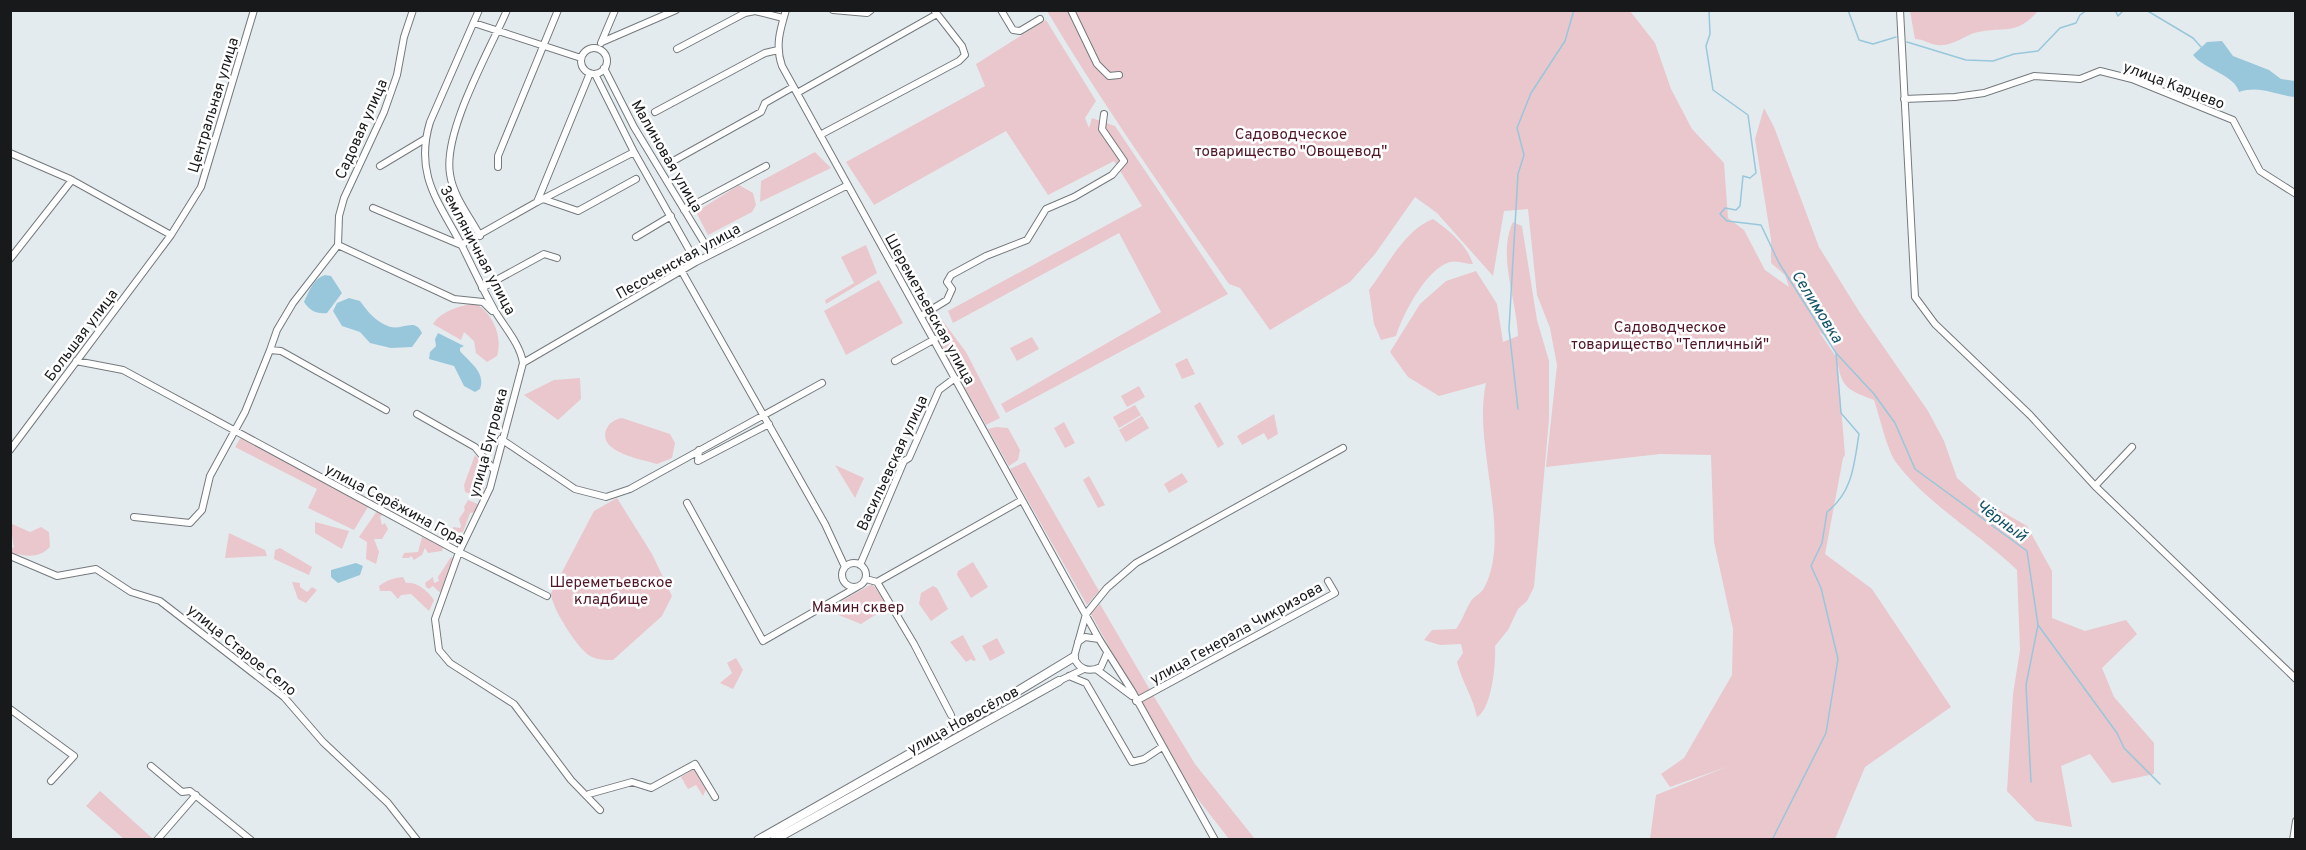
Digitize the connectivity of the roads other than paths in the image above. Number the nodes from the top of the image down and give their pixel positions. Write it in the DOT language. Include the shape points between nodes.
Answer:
graph roads {
  1 [pos="254,10"];
  2 [pos="412,10"];
  3 [pos="479,10"];
  4 [pos="507,10"];
  5 [pos="558,10"];
  6 [pos="615,10"];
  7 [pos="676,10"];
  8 [pos="786,10"];
  9 [pos="833,10"];
  10 [pos="871,10"];
  11 [pos="1001,10"];
  12 [pos="1071,10"];
  13 [pos="1900,10"];
  14 [pos="935,12"];
  15 [pos="783,18"];
  16 [pos="1040,19"];
  17 [pos="474,23"];
  18 [pos="498,32"];
  19 [pos="602,42"];
  20 [pos="543,46"];
  21 [pos="678,49"];
  22 [pos="600,50"];
  23 [pos="778,50"];
  24 [pos="581,58"];
  25 [pos="604,68"];
  26 [pos="592,73"];
  27 [pos="1119,75"];
  28 [pos="795,90"];
  29 [pos="1904,99"];
  30 [pos="655,112"];
  31 [pos="1104,114"];
  32 [pos="820,135"];
  33 [pos="425,139"];
  34 [pos="634,152"];
  35 [pos="10,153"];
  36 [pos="675,160"];
  37 [pos="380,166"];
  38 [pos="766,166"];
  39 [pos="498,167"];
  40 [pos="636,179"];
  41 [pos="72,180"];
  42 [pos="848,185"];
  43 [pos="2295,194"];
  44 [pos="540,201"];
  45 [pos="373,208"];
  46 [pos="684,210"];
  47 [pos="671,216"];
  48 [pos="171,235"];
  49 [pos="480,236"];
  50 [pos="636,237"];
  51 [pos="461,244"];
  52 [pos="338,245"];
  53 [pos="711,254"];
  54 [pos="557,258"];
  55 [pos="10,259"];
  56 [pos="696,262"];
  57 [pos="681,270"];
  58 [pos="482,288"];
  59 [pos="498,315"];
  60 [pos="921,316"];
  61 [pos="935,339"];
  62 [pos="270,350"];
  63 [pos="76,361"];
  64 [pos="895,361"];
  65 [pos="523,363"];
  66 [pos="955,378"];
  67 [pos="822,383"];
  68 [pos="386,410"];
  69 [pos="417,414"];
  70 [pos="764,416"];
  71 [pos="769,424"];
  72 [pos="233,430"];
  73 [pos="501,439"];
  74 [pos="2132,447"];
  75 [pos="1343,448"];
  76 [pos="10,450"];
  77 [pos="699,450"];
  78 [pos="494,470"];
  79 [pos="2095,486"];
  80 [pos="1022,500"];
  81 [pos="687,503"];
  82 [pos="134,517"];
  83 [pos="459,552"];
  84 [pos="10,556"];
  85 [pos="860,565"];
  86 [pos="845,567"];
  87 [pos="866,579"];
  88 [pos="1328,581"];
  89 [pos="878,582"];
  90 [pos="857,587"];
  91 [pos="547,596"];
  92 [pos="1086,614"];
  93 [pos="1099,639"];
  94 [pos="1078,643"];
  95 [pos="1107,653"];
  96 [pos="1074,657"];
  97 [pos="1096,669"];
  98 [pos="1085,670"];
  99 [pos="1069,676"];
  100 [pos="2295,679"];
  101 [pos="1059,681"];
  102 [pos="1086,683"];
  103 [pos="1137,701"];
  104 [pos="10,709"];
  105 [pos="951,715"];
  106 [pos="1162,747"];
  107 [pos="151,766"];
  108 [pos="51,781"];
  109 [pos="589,794"];
  110 [pos="196,795"];
  111 [pos="715,797"];
  112 [pos="600,810"];
  113 [pos="2295,821"];
  114 [pos="1215,839"];
  115 [pos="157,840"];
  116 [pos="251,840"];
  117 [pos="417,840"];
  118 [pos="758,840"];
  119 [pos="774,840"];
  120 [pos="2293,840"];
  1 -- 48 [label="street, Центральная улица" via="202,184"];
  2 -- 52 [label="street, Садовая улица" via="397,75 344,198"];
  3 -- 17 [label="street, Земляничная улица"];
  4 -- 18 [label="street, Земляничная улица"];
  5 -- 20 [label="street"];
  6 -- 19 [label="street"];
  7 -- 19 [label="street"];
  8 -- 15 [label="street, Шереметьевская улица"];
  9 -- 10 [label="street"];
  11 -- 16 [label="street" via="1013,30 1020,31"];
  12 -- 27 [label="street" via="1097,64 1109,76"];
  13 -- 29 [label="street"];
  14 -- 28 [label="street"];
  14 -- 32 [label="street" via="965,55"];
  15 -- 21 [label="street" via="755,10"];
  15 -- 23 [label="street, Шереметьевская улица"];
  17 -- 18 [label="street"];
  17 -- 33 [label="street, Земляничная улица"];
  18 -- 20 [label="street"];
  18 -- 49 [label="street, Земляничная улица" via="450,149 453,186"];
  19 -- 22 [label="street"];
  20 -- 24 [label="street"];
  20 -- 39 [label="street" via="498,156"];
  22 -- 24 [label="street" via="589,49"];
  22 -- 25 [label="street, Малиновая улица" via="605,56"];
  23 -- 28 [label="street, Шереметьевская улица"];
  23 -- 30 [label="street" via="765,53"];
  24 -- 26 [label="street, Малиновая улица" via="584,69"];
  25 -- 26 [label="street"];
  25 -- 46 [label="street, Малиновая улица"];
  26 -- 34 [label="street, Малиновая улица"];
  26 -- 44 [label="street"];
  28 -- 32 [label="street, Шереметьевская улица"];
  28 -- 36 [label="street" via="765,103 760,112"];
  29 -- 43 [label="street, улица Карцево" via="1984,93 2034,76 2080,79 2100,71 2132,79 2233,120 2260,171"];
  29 -- 79 [label="street" via="1915,297 1935,324 2030,415"];
  31 -- 60 [label="street" via="1102,129 1124,161 1112,175 1046,208 1026,240 951,275 947,282 952,289 947,300"];
  32 -- 42 [label="street, Шереметьевская улица"];
  33 -- 37 [label="street"];
  33 -- 51 [label="street, Земляничная улица" via="433,195"];
  34 -- 44 [label="street"];
  34 -- 47 [label="street, Малиновая улица"];
  35 -- 41 [label="street"];
  38 -- 46 [label="street"];
  40 -- 44 [label="street" via="578,211"];
  41 -- 48 [label="street"];
  41 -- 55 [label="street"];
  42 -- 53 [label="street, Песоченская улица"];
  42 -- 60 [label="street, Шереметьевская улица"];
  44 -- 49 [label="street"];
  45 -- 51 [label="street"];
  46 -- 53 [label="street, Малиновая улица"];
  47 -- 50 [label="street"];
  47 -- 56 [label="street, Малиновая улица"];
  48 -- 63 [label="street, Большая улица"];
  49 -- 51 [label="street"];
  51 -- 58 [label="street, Земляничная улица"];
  52 -- 59 [label="street" via="454,300 483,302"];
  52 -- 62 [label="street" via="293,303"];
  53 -- 56 [label="street, Песоченская улица"];
  54 -- 58 [label="street" via="544,254"];
  56 -- 57 [label="street, Песоченская улица"];
  57 -- 65 [label="street, Песоченская улица"];
  57 -- 70 [label="street"];
  58 -- 59 [label="street, Земляничная улица"];
  59 -- 65 [label="street, Земляничная улица"];
  60 -- 61 [label="street, Шереметьевская улица"];
  61 -- 64 [label="street"];
  61 -- 66 [label="street, Шереметьевская улица"];
  62 -- 68 [label="street" via="281,351"];
  62 -- 72 [label="street" via="245,412"];
  63 -- 72 [label="street, улица Серёжина Гора" via="123,370"];
  63 -- 76 [label="street, Большая улица"];
  65 -- 73 [label="street, улица Бугровка"];
  66 -- 80 [label="street, Шереметьевская улица"];
  66 -- 85 [label="street, Васильевская улица" via="937,393"];
  67 -- 70 [label="street"];
  69 -- 78 [label="street" via="475,447"];
  70 -- 71 [label="street"];
  70 -- 77 [label="street"];
  71 -- 77 [label="street" via="698,461"];
  71 -- 86 [label="street"];
  72 -- 82 [label="street" via="210,476 198,518 190,523"];
  72 -- 83 [label="street, улица Серёжина Гора"];
  73 -- 77 [label="street" via="575,489 606,497 630,489"];
  73 -- 78 [label="street, улица Бугровка"];
  74 -- 79 [label="street"];
  75 -- 92 [label="street" via="1136,563 1107,588"];
  78 -- 83 [label="street, улица Бугровка" via="485,503"];
  79 -- 100 [label="street"];
  80 -- 89 [label="street"];
  80 -- 92 [label="street, Шереметьевская улица"];
  81 -- 90 [label="street" via="763,640"];
  83 -- 91 [label="street, улица Серёжина Гора"];
  83 -- 112 [label="street, улица Бугровка" via="435,619 439,650 450,663 514,704 571,780"];
  84 -- 117 [label="street, улица Старое Село" via="57,576 96,569 131,592 160,601 179,614 284,697 323,742 387,803"];
  85 -- 86 [label="street" via="852,563"];
  85 -- 87 [label="street" via="866,571"];
  86 -- 90 [label="street" via="844,582"];
  87 -- 89 [label="street"];
  87 -- 90 [label="street"];
  88 -- 103 [label="street, улица Генерала Чикризова" via="1335,593"];
  89 -- 105 [label="street"];
  92 -- 93 [label="street, Шереметьевская улица"];
  92 -- 94 [label="street"];
  93 -- 94 [label="street" via="1090,637"];
  93 -- 95 [label="street"];
  94 -- 96 [label="street"];
  95 -- 97 [label="street" via="1104,663"];
  95 -- 103 [label="street"];
  96 -- 98 [label="street"];
  96 -- 118 [label="main road, улица Новосёлов"];
  97 -- 98 [label="street"];
  97 -- 103 [label="street"];
  98 -- 99 [label="street, улица Новосёлов"];
  98 -- 102 [label="street"];
  99 -- 101 [label="street, улица Новосёлов"];
  99 -- 102 [label="street"];
  101 -- 119 [label="main road, улица Новосёлов"];
  102 -- 106 [label="street" via="1132,762"];
  103 -- 106 [label="street"];
  104 -- 108 [label="street" via="74,756"];
  106 -- 114 [label="street"];
  107 -- 110 [label="street" via="182,792"];
  109 -- 111 [label="street" via="632,782 651,788 695,764"];
  110 -- 115 [label="street"];
  110 -- 116 [label="street"];
  113 -- 120 [label="street"];
}
